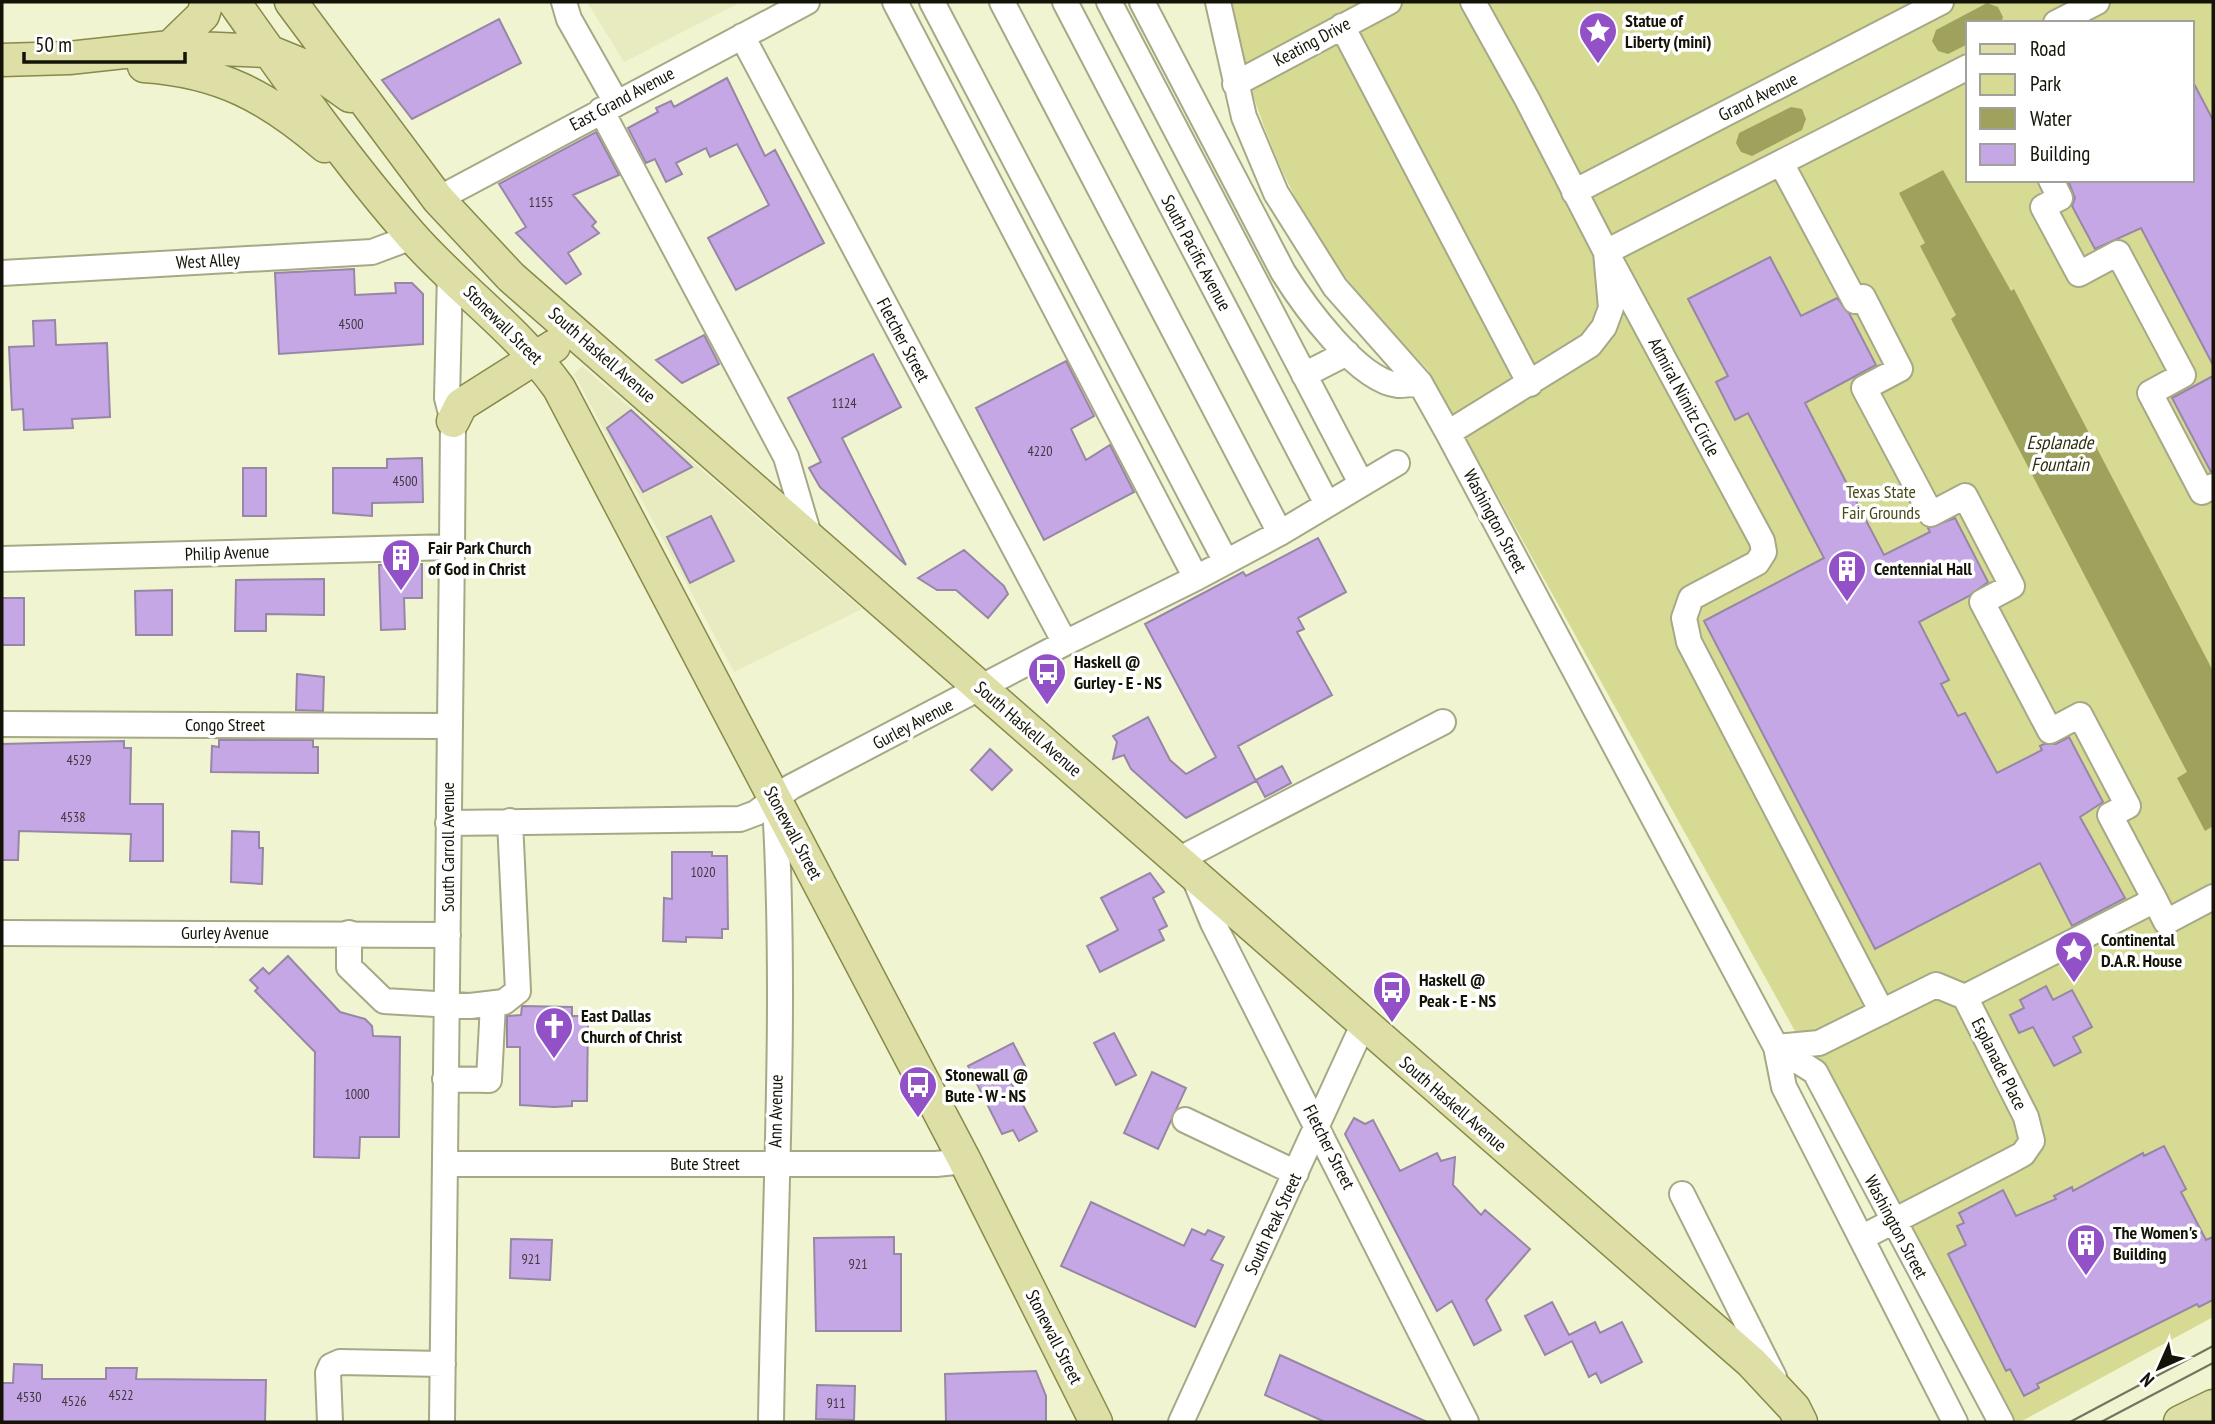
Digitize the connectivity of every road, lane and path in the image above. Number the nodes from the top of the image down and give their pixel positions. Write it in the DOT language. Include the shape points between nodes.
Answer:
graph roads {
  1 [pos="208,2"];
  2 [pos="234,2"];
  3 [pos="564,2"];
  4 [pos="807,2"];
  5 [pos="895,2"];
  6 [pos="932,2"];
  7 [pos="1002,2"];
  8 [pos="1065,2"];
  9 [pos="1109,2"];
  10 [pos="1142,2"];
  11 [pos="1218,2"];
  12 [pos="1389,2"];
  13 [pos="1473,2"];
  14 [pos="1941,2"];
  15 [pos="2097,2"];
  16 [pos="293,3"];
  17 [pos="2060,21"];
  18 [pos="1342,26"];
  19 [pos="742,36"];
  20 [pos="170,47"];
  21 [pos="268,51"];
  22 [pos="69,58"];
  23 [pos="2,60"];
  24 [pos="1966,68"];
  25 [pos="228,82"];
  26 [pos="1235,84"];
  27 [pos="609,106"];
  28 [pos="368,108"];
  29 [pos="1781,163"];
  30 [pos="368,182"];
  31 [pos="2052,182"];
  32 [pos="1574,192"];
  33 [pos="438,199"];
  34 [pos="412,237"];
  35 [pos="1606,252"];
  36 [pos="2,272"];
  37 [pos="450,273"];
  38 [pos="574,331"];
  39 [pos="1347,353"];
  40 [pos="537,357"];
  41 [pos="1304,375"];
  42 [pos="1420,383"];
  43 [pos="1530,384"];
  44 [pos="453,421"];
  45 [pos="1448,433"];
  46 [pos="1397,463"];
  47 [pos="2213,486"];
  48 [pos="1344,493"];
  49 [pos="1280,533"];
  50 [pos="809,535"];
  51 [pos="452,547"];
  52 [pos="2,559"];
  53 [pos="1226,562"];
  54 [pos="1196,578"];
  55 [pos="1065,643"];
  56 [pos="981,688"];
  57 [pos="1443,722"];
  58 [pos="2,724"];
  59 [pos="449,726"];
  60 [pos="775,799"];
  61 [pos="510,821"];
  62 [pos="448,823"];
  63 [pos="1185,866"];
  64 [pos="2213,897"];
  65 [pos="2155,900"];
  66 [pos="2,933"];
  67 [pos="349,933"];
  68 [pos="448,935"];
  69 [pos="1965,997"];
  70 [pos="448,1004"];
  71 [pos="493,1004"];
  72 [pos="1882,1012"];
  73 [pos="1363,1025"];
  74 [pos="1776,1047"];
  75 [pos="445,1079"];
  76 [pos="1185,1121"];
  77 [pos="1318,1125"];
  78 [pos="965,1161"];
  79 [pos="445,1164"];
  80 [pos="775,1164"];
  81 [pos="1296,1173"];
  82 [pos="1682,1194"];
  83 [pos="1893,1222"];
  84 [pos="1861,1238"];
  85 [pos="443,1363"];
  86 [pos="2213,1406"];
  87 [pos="1799,1412"];
  88 [pos="330,1422"];
  89 [pos="442,1422"];
  90 [pos="771,1422"];
  91 [pos="1096,1422"];
  92 [pos="1181,1422"];
  93 [pos="1466,1422"];
  94 [pos="1955,1422"];
  95 [pos="2001,1422"];
  96 [pos="2180,1422"];
  1 -- 20 [label="main road" via="203,15"];
  2 -- 21 [label="main road"];
  3 -- 27 [label="street"];
  4 -- 19 [label="street, East Grand Avenue"];
  5 -- 54 [label="street"];
  6 -- 53 [label="street"];
  7 -- 49 [label="street"];
  8 -- 48 [label="street, South Pacific Avenue"];
  9 -- 41 [label="street"];
  10 -- 39 [label="street" via="1283,272 1304,305"];
  11 -- 26 [label="street, Washington Street"];
  12 -- 18 [label="street, Keating Drive"];
  13 -- 32 [label="street, Admiral Nimitz Circle"];
  14 -- 32 [label="street, Grand Avenue"];
  15 -- 17 [label="street"];
  16 -- 21 [label="main road"];
  16 -- 28 [label="main road, South Haskell Avenue"];
  18 -- 26 [label="street, Keating Drive"];
  18 -- 43 [label="street"];
  19 -- 27 [label="street, East Grand Avenue"];
  19 -- 55 [label="street, Fletcher Street"];
  20 -- 21 [label="main road"];
  20 -- 22 [label="main road"];
  21 -- 25 [label="main road" via="248,74"];
  21 -- 28 [label="main road" via="312,69"];
  21 -- 30 [label="main road"];
  22 -- 23 [label="main road"];
  22 -- 25 [label="main road" via="183,69"];
  24 -- 29 [label="street"];
  25 -- 30 [label="main road" via="266,100"];
  26 -- 42 [label="street, Washington Street" via="1259,158 1302,239 1335,287"];
  27 -- 33 [label="street, East Grand Avenue"];
  27 -- 50 [label="street" via="786,457"];
  28 -- 33 [label="main road, South Haskell Avenue"];
  29 -- 35 [label="street"];
  29 -- 65 [label="street" via="1855,301 1863,297 1900,369 1864,387 1931,514 1965,496 2012,586 1982,602 2050,731 2080,715 2128,806 2110,816"];
  30 -- 34 [label="main road"];
  31 -- 47 [label="street" via="2060,198 2043,207 2079,274 2118,253 2183,375 2150,393 2202,492"];
  32 -- 35 [label="street, Admiral Nimitz Circle"];
  33 -- 38 [label="main road, South Haskell Avenue" via="511,277"];
  34 -- 36 [label="street, West Alley" via="372,252"];
  34 -- 37 [label="main road"];
  35 -- 43 [label="street, Admiral Nimitz Circle" via="1611,308 1604,327 1590,345"];
  35 -- 72 [label="street, Admiral Nimitz Circle" via="1762,541 1764,552 1757,563 1691,598 1684,618 1689,642"];
  37 -- 40 [label="main road, Stonewall Street"];
  37 -- 44 [label="street, South Carroll Avenue" via="447,398"];
  38 -- 40 [label="main road"];
  38 -- 50 [label="main road, South Haskell Avenue"];
  39 -- 41 [label="street"];
  39 -- 42 [label="street" via="1395,385"];
  40 -- 44 [label="main road" via="461,405"];
  40 -- 60 [label="main road, Stonewall Street" via="559,388"];
  41 -- 48 [label="street"];
  42 -- 45 [label="street, Washington Street"];
  43 -- 45 [label="street, Admiral Nimitz Circle"];
  44 -- 51 [label="street, South Carroll Avenue"];
  45 -- 74 [label="street, Washington Street"];
  46 -- 48 [label="street, Gurley Avenue"];
  48 -- 49 [label="street, Gurley Avenue"];
  49 -- 53 [label="street, Gurley Avenue"];
  50 -- 56 [label="main road, South Haskell Avenue"];
  51 -- 52 [label="street, Philip Avenue"];
  51 -- 59 [label="street, South Carroll Avenue"];
  53 -- 54 [label="street, Gurley Avenue"];
  54 -- 55 [label="street, Gurley Avenue"];
  55 -- 56 [label="street, Gurley Avenue"];
  56 -- 60 [label="street, Gurley Avenue"];
  56 -- 63 [label="main road, South Haskell Avenue"];
  57 -- 63 [label="street"];
  58 -- 59 [label="street, Congo Street"];
  59 -- 62 [label="street, South Carroll Avenue"];
  60 -- 61 [label="street, Gurley Avenue" via="740,819"];
  60 -- 78 [label="main road, Stonewall Street"];
  60 -- 80 [label="street, Ann Avenue"];
  61 -- 62 [label="street, Gurley Avenue"];
  61 -- 71 [label="street" via="518,991"];
  62 -- 68 [label="street, South Carroll Avenue"];
  63 -- 73 [label="main road, South Haskell Avenue"];
  63 -- 77 [label="street, Fletcher Street"];
  64 -- 65 [label="street" via="2166,922"];
  65 -- 69 [label="street, Esplanade Place"];
  66 -- 67 [label="street, Gurley Avenue"];
  67 -- 68 [label="street, Gurley Avenue"];
  67 -- 70 [label="street" via="349,967 384,1000"];
  68 -- 70 [label="street, South Carroll Avenue"];
  69 -- 72 [label="street" via="1936,985"];
  69 -- 83 [label="street, Esplanade Place" via="2026,1117 2032,1141 2023,1154"];
  70 -- 71 [label="street"];
  70 -- 75 [label="street, South Carroll Avenue"];
  71 -- 75 [label="street" via="489,1080"];
  72 -- 74 [label="street" via="1819,1043"];
  73 -- 77 [label="street, South Peak Street"];
  73 -- 87 [label="main road, South Haskell Avenue" via="1751,1362"];
  74 -- 83 [label="street, Washington Street" via="1815,1072"];
  74 -- 84 [label="street, Washington Street" via="1784,1087"];
  75 -- 79 [label="street, South Carroll Avenue"];
  76 -- 81 [label="street"];
  77 -- 81 [label="street, South Peak Street"];
  77 -- 93 [label="street, Fletcher Street"];
  78 -- 80 [label="street, Bute Street"];
  78 -- 91 [label="main road, Stonewall Street"];
  79 -- 80 [label="street, Bute Street"];
  79 -- 85 [label="street, South Carroll Avenue"];
  80 -- 90 [label="street, Ann Avenue"];
  81 -- 92 [label="street, South Peak Street"];
  82 -- 87 [label="street"];
  83 -- 84 [label="street, Esplanade Place"];
  83 -- 95 [label="street, Washington Street"];
  84 -- 94 [label="street, Washington Street"];
  85 -- 88 [label="street" via="340,1362 331,1366"];
  85 -- 89 [label="street, South Carroll Avenue"];
  86 -- 96 [label="main road"];
}
